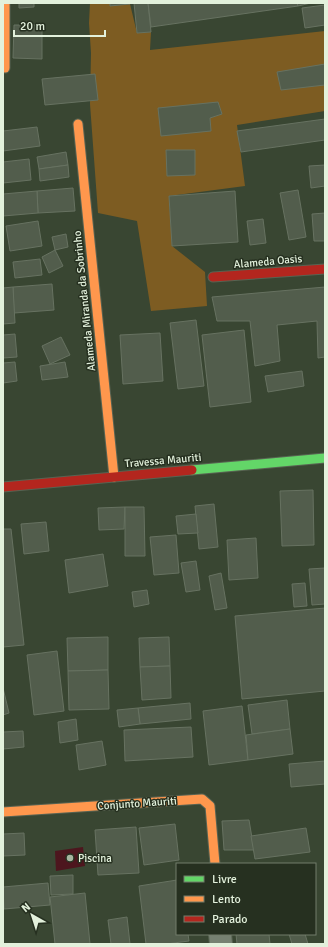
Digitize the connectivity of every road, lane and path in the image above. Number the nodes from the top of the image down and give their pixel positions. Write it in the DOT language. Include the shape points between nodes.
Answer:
graph roads {
  1 [pos="5,3"];
  2 [pos="5,68"];
  3 [pos="78,124"];
  4 [pos="325,268"];
  5 [pos="213,277"];
  6 [pos="325,458"];
  7 [pos="114,477"];
  8 [pos="3,487"];
  9 [pos="3,812"];
  10 [pos="215,863"];
  1 -- 2 [label="street"];
  3 -- 7 [label="street, Alameda Miranda da Sobrinho"];
  4 -- 5 [label="street, Alameda Oasis"];
  6 -- 7 [label="street, Travessa Mauriti"];
  7 -- 8 [label="street, Travessa Mauriti"];
  9 -- 10 [label="street, Conjunto Mauriti" via="202,799 210,806"];
}
